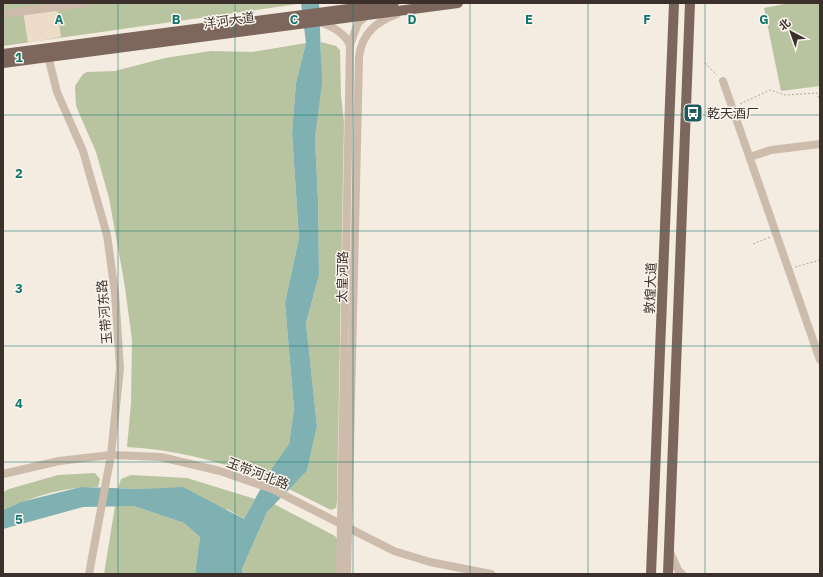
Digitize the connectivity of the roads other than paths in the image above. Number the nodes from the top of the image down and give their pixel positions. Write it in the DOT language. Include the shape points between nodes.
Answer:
graph roads {
  1 [pos="86,3"];
  2 [pos="394,3"];
  3 [pos="458,3"];
  4 [pos="674,3"];
  5 [pos="690,3"];
  6 [pos="411,9"];
  7 [pos="3,14"];
  8 [pos="360,15"];
  9 [pos="314,21"];
  10 [pos="350,45"];
  11 [pos="3,54"];
  12 [pos="48,56"];
  13 [pos="359,57"];
  14 [pos="3,63"];
  15 [pos="723,81"];
  16 [pos="820,144"];
  17 [pos="750,157"];
  18 [pos="820,360"];
  19 [pos="111,455"];
  20 [pos="3,474"];
  21 [pos="345,527"];
  22 [pos="669,550"];
  23 [pos="89,574"];
  24 [pos="340,574"];
  25 [pos="347,574"];
  26 [pos="491,574"];
  27 [pos="651,574"];
  28 [pos="668,574"];
  29 [pos="682,574"];
  1 -- 7 [label="street"];
  2 -- 8 [label="main road, 洋河大道" via="380,5"];
  3 -- 6 [label="main road, 洋河大道"];
  4 -- 27 [label="main road, 敦煌大道"];
  5 -- 22 [label="main road"];
  6 -- 8 [label="main road, 洋河大道"];
  6 -- 13 [label="street, 太皇河路" via="385,18 371,29 362,42"];
  8 -- 9 [label="main road, 洋河大道"];
  8 -- 10 [label="street, 太皇河路"];
  8 -- 11 [label="main road, 洋河大道"];
  8 -- 13 [label="street"];
  9 -- 10 [label="street" via="334,27"];
  9 -- 12 [label="main road, 洋河大道"];
  10 -- 21 [label="street, 太皇河路"];
  12 -- 14 [label="main road, 洋河大道"];
  12 -- 19 [label="street, 玉带河东路" via="57,92 83,151 107,235 115,293 120,368"];
  13 -- 21 [label="street, 太皇河路"];
  15 -- 17 [label="street"];
  16 -- 17 [label="street" via="771,150"];
  17 -- 18 [label="street"];
  19 -- 20 [label="street, 玉带河北路" via="59,461"];
  19 -- 21 [label="street, 玉带河北路" via="161,457 220,471 272,489"];
  19 -- 23 [label="street, 玉带河东路"];
  21 -- 24 [label="street, 太皇河路"];
  21 -- 25 [label="street, 太皇河路"];
  21 -- 26 [label="street, 玉带河北路" via="401,553 430,562"];
  22 -- 28 [label="main road"];
  22 -- 29 [label="street"];
}
